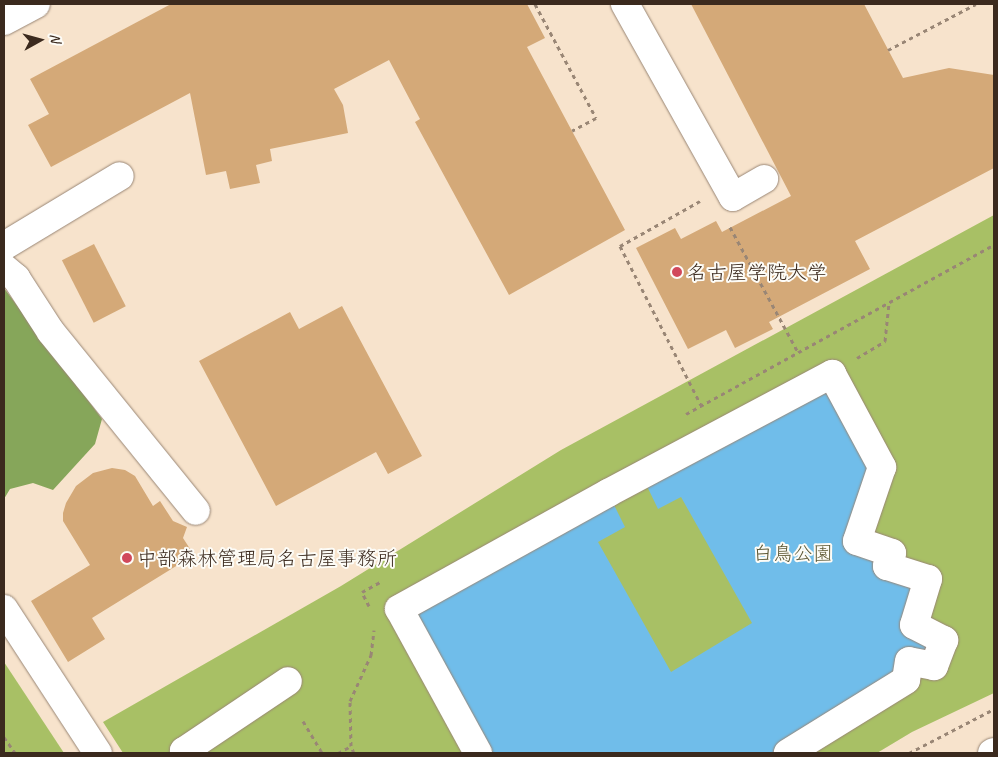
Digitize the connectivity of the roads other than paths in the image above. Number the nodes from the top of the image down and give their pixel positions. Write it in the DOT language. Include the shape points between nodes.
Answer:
graph roads {
  1 [pos="36,4"];
  2 [pos="625,4"];
  3 [pos="4,21"];
  4 [pos="120,176"];
  5 [pos="764,178"];
  6 [pos="4,246"];
  7 [pos="4,268"];
  8 [pos="196,511"];
  9 [pos="4,609"];
  10 [pos="288,681"];
  11 [pos="98,753"];
  12 [pos="186,753"];
  13 [pos="478,753"];
  14 [pos="788,753"];
  1 -- 3 [label="street"];
  2 -- 5 [label="street" via="732,197"];
  4 -- 6 [label="street"];
  7 -- 8 [label="street" via="16,278 50,332"];
  9 -- 11 [label="street"];
  10 -- 12 [label="street" via="184,751"];
  13 -- 14 [label="street" via="399,608 832,374 882,467 857,541 892,553 887,566 928,579 914,625 944,640 934,666 909,661 906,680"];
}
